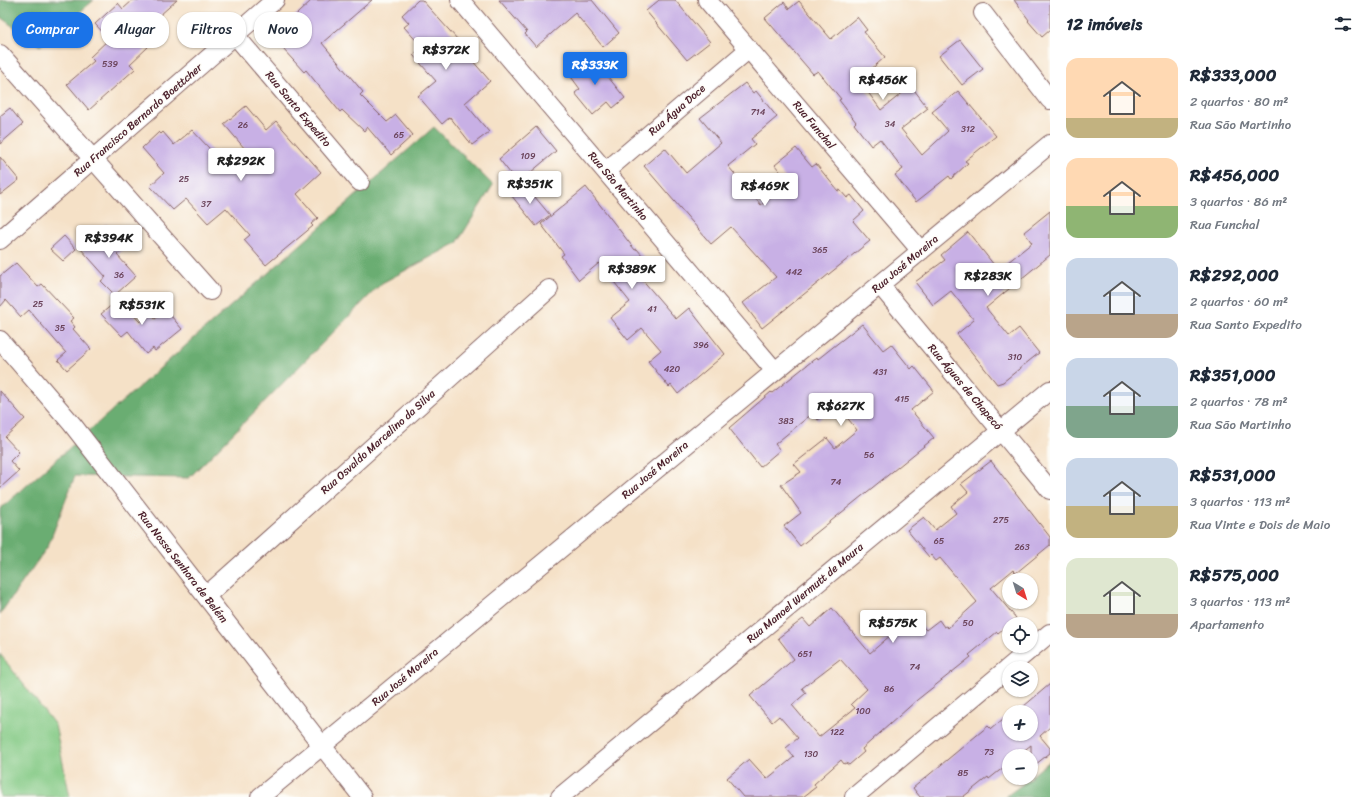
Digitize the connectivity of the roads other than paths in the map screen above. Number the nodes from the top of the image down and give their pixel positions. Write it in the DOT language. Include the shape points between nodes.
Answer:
graph roads {
  1 [pos="275,0"];
  2 [pos="460,0"];
  3 [pos="707,0"];
  4 [pos="983,13"];
  5 [pos="246,25"];
  6 [pos="220,48"];
  7 [pos="246,48"];
  8 [pos="749,49"];
  9 [pos="0,54"];
  10 [pos="1050,100"];
  11 [pos="1050,144"];
  12 [pos="93,159"];
  13 [pos="606,172"];
  14 [pos="360,182"];
  15 [pos="0,240"];
  16 [pos="921,251"];
  17 [pos="880,284"];
  18 [pos="549,289"];
  19 [pos="210,291"];
  20 [pos="0,340"];
  21 [pos="775,371"];
  22 [pos="1050,390"];
  23 [pos="1001,430"];
  24 [pos="1050,490"];
  25 [pos="206,596"];
  26 [pos="1050,633"];
  27 [pos="322,745"];
  28 [pos="260,797"];
  29 [pos="362,797"];
  30 [pos="560,797"];
  31 [pos="854,797"];
  1 -- 5 [label="street, Rua Francisco Bernardo Boettcher"];
  2 -- 13 [label="street, Rua São Martinho"];
  3 -- 8 [label="street, Rua Funchal"];
  4 -- 10 [label="street"];
  6 -- 12 [label="street, Rua Francisco Bernardo Boettcher"];
  7 -- 14 [label="street, Rua Santo Expedito"];
  8 -- 13 [label="street, Rua Água Doce"];
  8 -- 16 [label="street, Rua Funchal"];
  9 -- 12 [label="street"];
  11 -- 16 [label="street, Rua José Moreira"];
  12 -- 15 [label="street, Rua Francisco Bernardo Boettcher"];
  12 -- 19 [label="street"];
  13 -- 21 [label="street, Rua São Martinho"];
  16 -- 17 [label="street, Rua José Moreira"];
  17 -- 21 [label="street, Rua José Moreira"];
  17 -- 23 [label="street, Rua Águas de Chapecó"];
  18 -- 25 [label="street, Rua Osvaldo Marcelino da Silva"];
  20 -- 25 [label="street, Rua Nossa Senhora de Belém" via="72,424"];
  21 -- 27 [label="street, Rua José Moreira"];
  22 -- 23 [label="street, Rua Manoel Wermutt de Moura"];
  23 -- 24 [label="street, Rua Águas de Chapecó"];
  23 -- 30 [label="street, Rua Manoel Wermutt de Moura"];
  25 -- 27 [label="street, Rua Nossa Senhora de Belém"];
  26 -- 31 [label="street"];
  27 -- 28 [label="street, Rua José Moreira"];
  27 -- 29 [label="street, Rua Nossa Senhora de Belém"];
}
